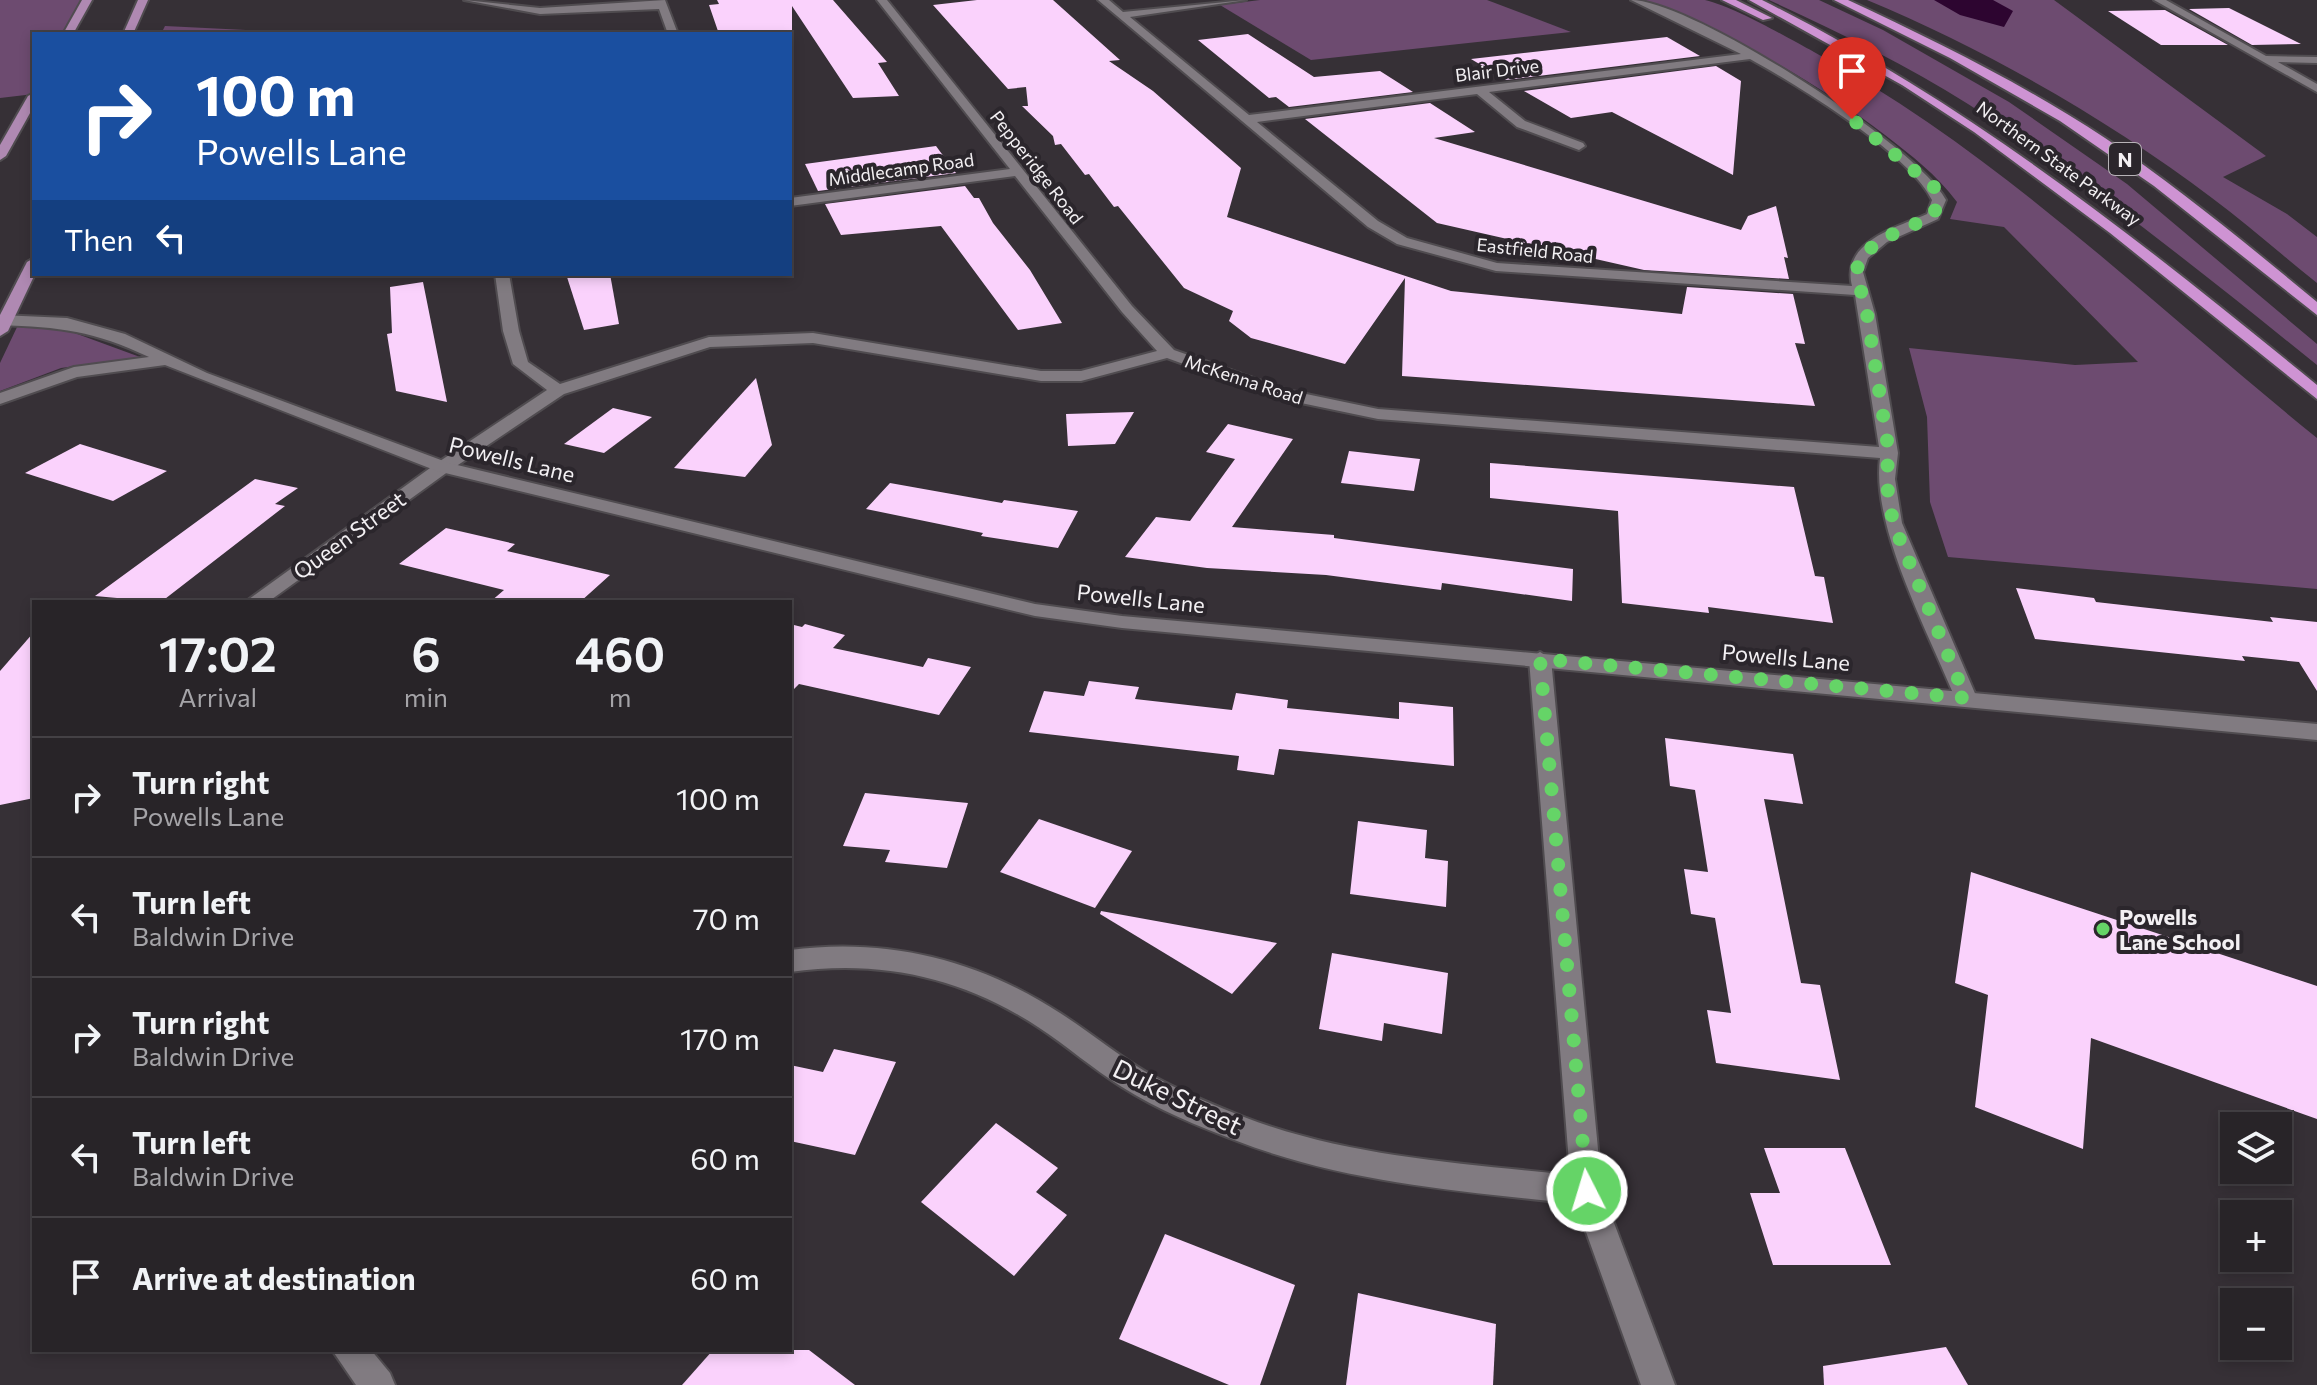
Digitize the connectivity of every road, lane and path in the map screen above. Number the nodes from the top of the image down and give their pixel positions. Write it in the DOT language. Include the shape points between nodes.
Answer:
graph roads {
  1 [pos="87,0"];
  2 [pos="143,0"];
  3 [pos="469,0"];
  4 [pos="882,0"];
  5 [pos="1103,0"];
  6 [pos="1241,0"];
  7 [pos="1636,0"];
  8 [pos="1727,0"];
  9 [pos="1754,0"];
  10 [pos="1839,0"];
  11 [pos="1855,0"];
  12 [pos="2159,0"];
  13 [pos="661,3"];
  14 [pos="1122,15"];
  15 [pos="69,32"];
  16 [pos="129,32"];
  17 [pos="672,32"];
  18 [pos="1916,34"];
  19 [pos="1751,56"];
  20 [pos="2265,59"];
  21 [pos="2317,60"];
  22 [pos="2317,89"];
  23 [pos="1480,91"];
  24 [pos="32,100"];
  25 [pos="1249,119"];
  26 [pos="1969,121"];
  27 [pos="1579,146"];
  28 [pos="0,156"];
  29 [pos="1018,172"];
  30 [pos="792,202"];
  31 [pos="32,266"];
  32 [pos="502,276"];
  33 [pos="1858,291"];
  34 [pos="2317,310"];
  35 [pos="2,323"];
  36 [pos="1168,353"];
  37 [pos="166,360"];
  38 [pos="558,390"];
  39 [pos="2317,394"];
  40 [pos="0,399"];
  41 [pos="1889,453"];
  42 [pos="443,467"];
  43 [pos="258,600"];
  44 [pos="1540,659"];
  45 [pos="1966,698"];
  46 [pos="2317,732"];
  47 [pos="792,961"];
  48 [pos="1587,1191"];
  49 [pos="351,1352"];
  50 [pos="378,1385"];
  51 [pos="1658,1385"];
  1 -- 15 [label="main road"];
  2 -- 16 [label="main road"];
  3 -- 13 [label="street" via="540,11"];
  4 -- 29 [label="street, Pepperidge Road"];
  5 -- 14 [label="street, Eastfield Road"];
  6 -- 14 [label="street"];
  7 -- 19 [label="street"];
  8 -- 26 [label="highway"];
  9 -- 26 [label="highway, Northern State Parkway" via="1889,69"];
  10 -- 18 [label="highway, Northern State Parkway / N"];
  11 -- 18 [label="highway"];
  12 -- 20 [label="street"];
  13 -- 17 [label="street"];
  14 -- 25 [label="street, Eastfield Road"];
  18 -- 34 [label="highway, Northern State Parkway / N" via="2001,80 2134,165"];
  19 -- 23 [label="street, Blair Drive"];
  19 -- 33 [label="street" via="1834,105 1934,187 1939,200 1933,216 1882,239 1861,256"];
  20 -- 21 [label="street"];
  20 -- 22 [label="street"];
  23 -- 25 [label="street, Blair Drive"];
  23 -- 27 [label="street" via="1521,124"];
  24 -- 28 [label="main road"];
  25 -- 33 [label="street, Eastfield Road" via="1373,224 1438,253 1496,267 1556,273"];
  26 -- 39 [label="highway, Northern State Parkway" via="2103,217"];
  29 -- 30 [label="street, Middlecamp Road"];
  29 -- 36 [label="street, Pepperidge Road"];
  31 -- 35 [label="main road"];
  32 -- 38 [label="street" via="521,364"];
  33 -- 41 [label="street" via="1867,314"];
  35 -- 37 [label="street, Powells Lane" via="67,323 119,337"];
  36 -- 38 [label="street, McKenna Road" via="1081,376 1041,376 863,343 775,337 709,342"];
  36 -- 41 [label="street, McKenna Road" via="1283,394 1378,414"];
  37 -- 40 [label="street" via="74,372"];
  37 -- 42 [label="street, Powells Lane"];
  38 -- 42 [label="street, McKenna Road"];
  41 -- 45 [label="street" via="1886,479 1893,523"];
  42 -- 43 [label="street, Queen Street"];
  42 -- 44 [label="street, Powells Lane" via="1035,610"];
  44 -- 45 [label="street, Powells Lane"];
  44 -- 48 [label="street"];
  45 -- 46 [label="street, Powells Lane"];
  47 -- 48 [label="street, Duke Street" via="823,955 909,960 976,978 1039,1013 1135,1080 1265,1138 1333,1159"];
  48 -- 51 [label="street"];
  49 -- 50 [label="street"];
}
